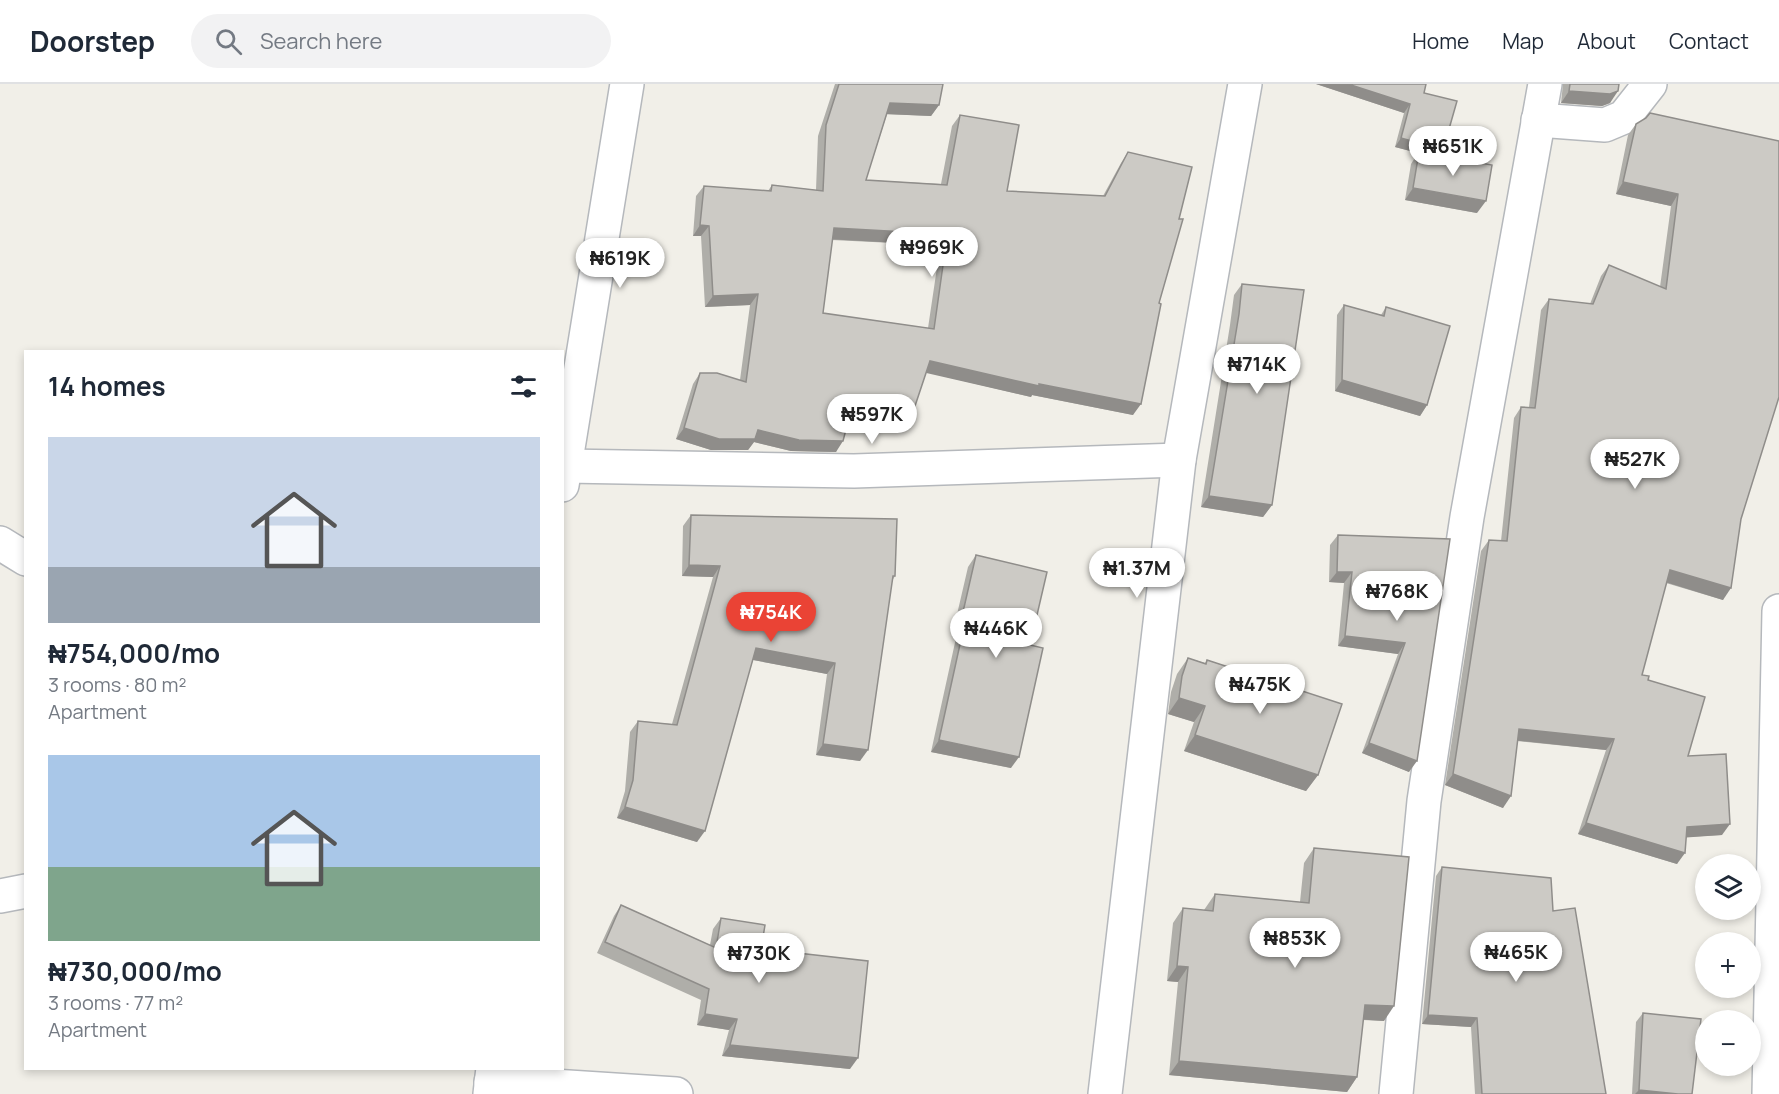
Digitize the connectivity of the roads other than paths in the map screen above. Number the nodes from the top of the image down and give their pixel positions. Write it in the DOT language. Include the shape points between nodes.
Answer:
graph roads {
  1 [pos="627,84"];
  2 [pos="1245,84"];
  3 [pos="1545,84"];
  4 [pos="1650,84"];
  5 [pos="1538,120"];
  6 [pos="1179,460"];
  7 [pos="564,475"];
  8 [pos="0,543"];
  9 [pos="24,558"];
  10 [pos="1779,612"];
  11 [pos="24,891"];
  12 [pos="0,896"];
  13 [pos="491,1081"];
  14 [pos="676,1094"];
  15 [pos="1105,1094"];
  16 [pos="1396,1094"];
  17 [pos="1768,1094"];
  1 -- 7 [label="street"];
  2 -- 6 [label="street"];
  3 -- 5 [label="street"];
  4 -- 5 [label="street" via="1624,117 1605,125"];
  5 -- 16 [label="street" via="1467,517 1424,801"];
  6 -- 7 [label="street" via="855,471"];
  6 -- 15 [label="street"];
  8 -- 9 [label="street"];
  10 -- 17 [label="street"];
  11 -- 12 [label="street"];
  13 -- 14 [label="street"];
}
